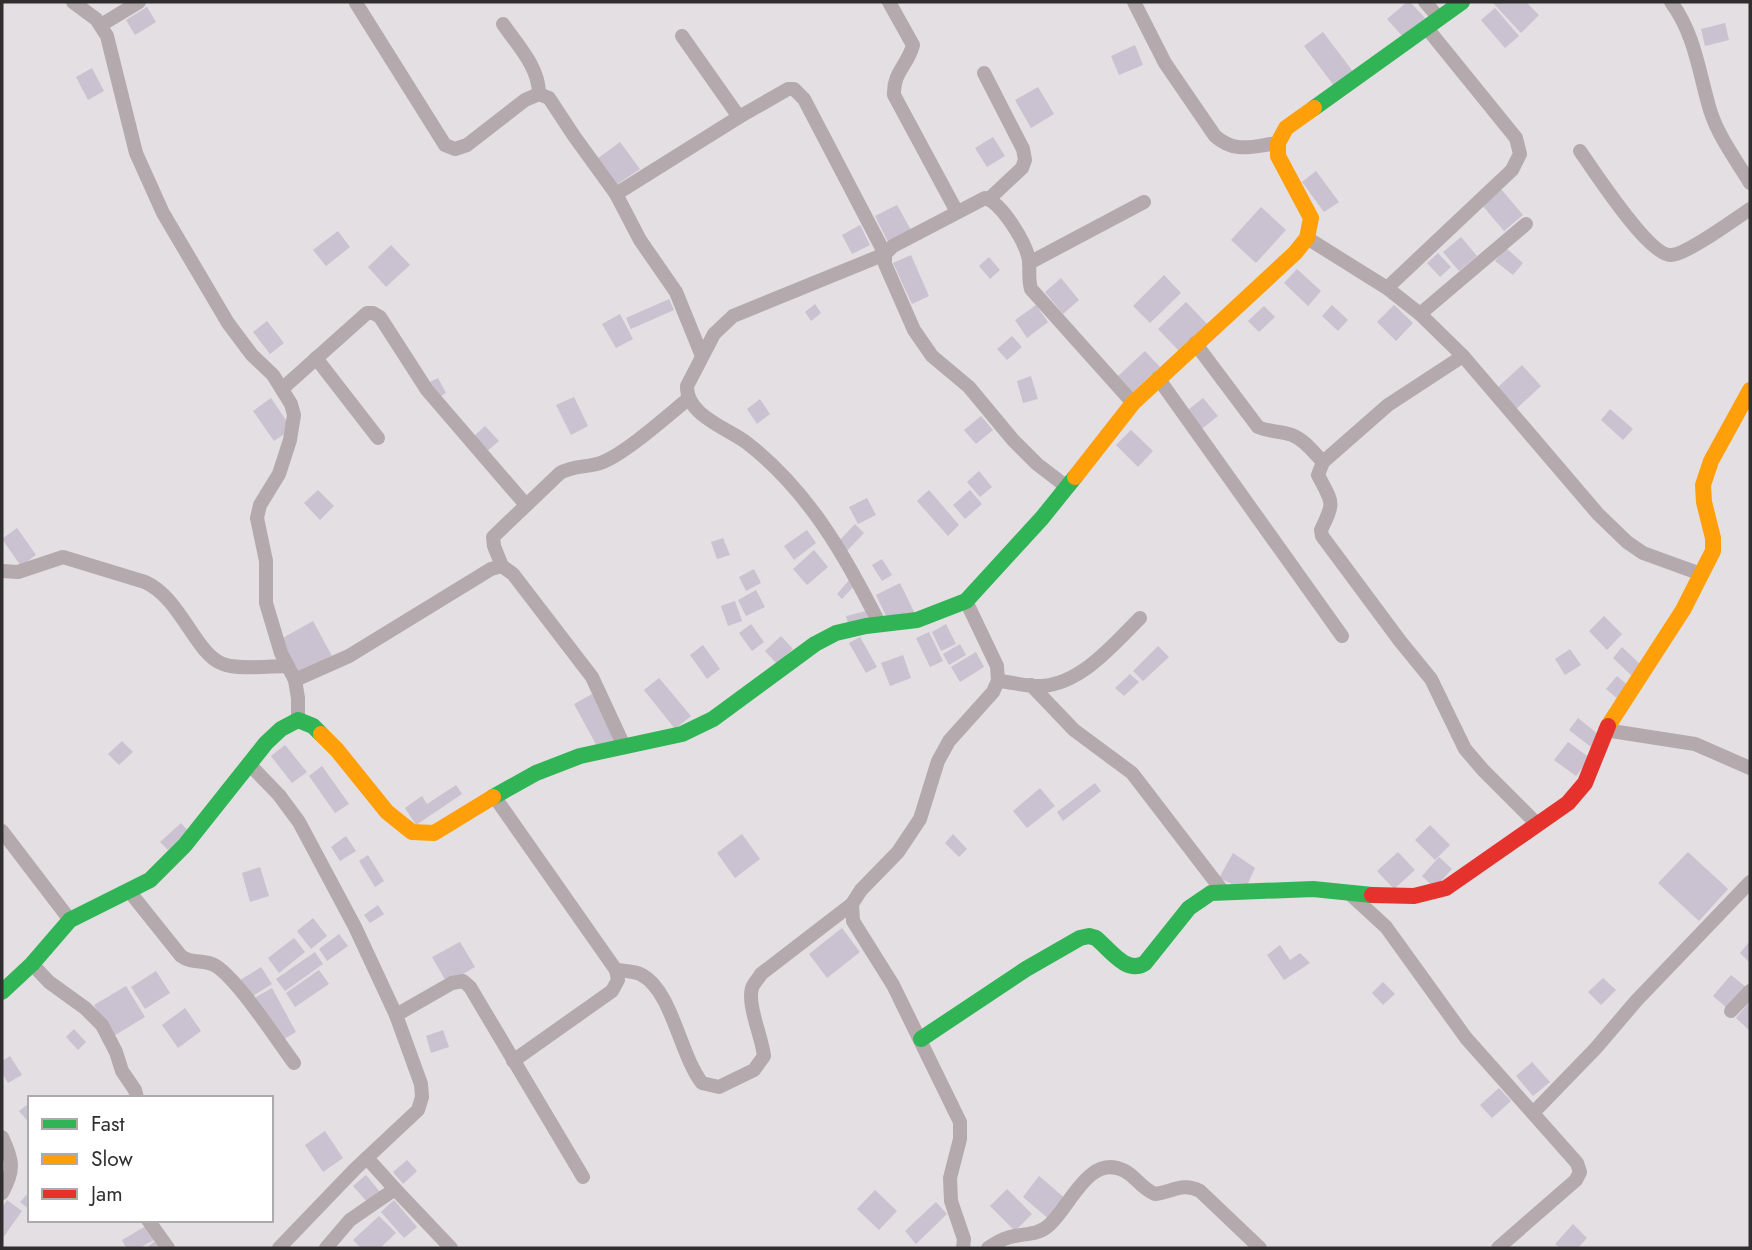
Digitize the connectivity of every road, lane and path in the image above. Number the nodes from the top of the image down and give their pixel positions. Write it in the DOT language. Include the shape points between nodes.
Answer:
graph roads {
  1 [pos="73,2"];
  2 [pos="139,2"];
  3 [pos="353,2"];
  4 [pos="889,2"];
  5 [pos="1134,2"];
  6 [pos="1425,2"];
  7 [pos="1462,2"];
  8 [pos="1671,2"];
  9 [pos="1432,23"];
  10 [pos="101,24"];
  11 [pos="503,24"];
  12 [pos="682,36"];
  13 [pos="984,74"];
  14 [pos="539,94"];
  15 [pos="739,117"];
  16 [pos="1278,143"];
  17 [pos="1580,151"];
  18 [pos="1750,183"];
  19 [pos="616,194"];
  20 [pos="989,199"];
  21 [pos="1144,202"];
  22 [pos="1750,209"];
  23 [pos="957,212"];
  24 [pos="1526,224"];
  25 [pos="1307,238"];
  26 [pos="885,254"];
  27 [pos="1029,262"];
  28 [pos="1387,288"];
  29 [pos="1420,314"];
  30 [pos="1195,344"];
  31 [pos="702,356"];
  32 [pos="1463,356"];
  33 [pos="316,358"];
  34 [pos="1158,378"];
  35 [pos="283,388"];
  36 [pos="1750,390"];
  37 [pos="688,399"];
  38 [pos="1133,403"];
  39 [pos="378,438"];
  40 [pos="1323,462"];
  41 [pos="1066,487"];
  42 [pos="526,505"];
  43 [pos="502,566"];
  44 [pos="2,571"];
  45 [pos="1701,574"];
  46 [pos="966,601"];
  47 [pos="1140,618"];
  48 [pos="880,625"];
  49 [pos="1342,636"];
  50 [pos="288,666"];
  51 [pos="296,680"];
  52 [pos="998,681"];
  53 [pos="1031,685"];
  54 [pos="298,719"];
  55 [pos="1605,730"];
  56 [pos="624,746"];
  57 [pos="250,765"];
  58 [pos="1750,768"];
  59 [pos="494,796"];
  60 [pos="1537,824"];
  61 [pos="2,831"];
  62 [pos="1750,883"];
  63 [pos="1221,889"];
  64 [pos="129,891"];
  65 [pos="1349,892"];
  66 [pos="852,904"];
  67 [pos="71,920"];
  68 [pos="32,964"];
  69 [pos="616,970"];
  70 [pos="1750,991"];
  71 [pos="2,992"];
  72 [pos="1731,1011"];
  73 [pos="396,1015"];
  74 [pos="921,1040"];
  75 [pos="513,1061"];
  76 [pos="294,1063"];
  77 [pos="136,1096"];
  78 [pos="1533,1113"];
  79 [pos="2,1137"];
  80 [pos="367,1158"];
  81 [pos="583,1177"];
  82 [pos="395,1189"];
  83 [pos="2,1193"];
  84 [pos="150,1222"];
  85 [pos="169,1248"];
  86 [pos="279,1248"];
  87 [pos="326,1248"];
  88 [pos="452,1248"];
  89 [pos="963,1248"];
  90 [pos="988,1248"];
  91 [pos="1260,1248"];
  92 [pos="1498,1248"];
  1 -- 10 [label="street"];
  2 -- 10 [label="street"];
  3 -- 14 [label="street" via="445,145 455,149 467,145"];
  4 -- 23 [label="street" via="913,45 897,74 894,95"];
  5 -- 16 [label="street" via="1166,63 1215,136 1237,148"];
  6 -- 9 [label="street"];
  7 -- 9 [label="street"];
  8 -- 18 [label="street" via="1696,52 1711,113"];
  9 -- 16 [label="street" via="1286,128"];
  9 -- 28 [label="street" via="1516,138 1520,154 1512,170"];
  10 -- 35 [label="street" via="136,153 163,213 229,323"];
  11 -- 14 [label="street" via="535,71"];
  12 -- 15 [label="street"];
  13 -- 20 [label="street" via="1025,160 1023,168"];
  14 -- 19 [label="street" via="549,98"];
  15 -- 19 [label="street"];
  15 -- 26 [label="street" via="788,89 800,92"];
  16 -- 25 [label="street" via="1278,156 1311,218"];
  17 -- 22 [label="street" via="1661,253 1672,256 1688,249"];
  19 -- 31 [label="street" via="676,292"];
  20 -- 23 [label="street"];
  20 -- 27 [label="street" via="1025,244"];
  21 -- 27 [label="street"];
  23 -- 26 [label="street"];
  24 -- 29 [label="street"];
  25 -- 28 [label="street"];
  25 -- 30 [label="street"];
  26 -- 31 [label="street" via="742,311 714,334"];
  26 -- 41 [label="street" via="914,330 932,356 969,387 1037,464"];
  27 -- 38 [label="street" via="1031,289"];
  28 -- 29 [label="street"];
  29 -- 32 [label="street"];
  30 -- 34 [label="street"];
  30 -- 40 [label="street" via="1258,427 1302,440"];
  31 -- 37 [label="street" via="687,386"];
  32 -- 40 [label="street" via="1388,405"];
  32 -- 45 [label="street" via="1627,542 1643,553"];
  33 -- 35 [label="street"];
  33 -- 39 [label="street"];
  33 -- 42 [label="street" via="367,313 380,317 427,390"];
  34 -- 38 [label="street"];
  34 -- 49 [label="street"];
  35 -- 50 [label="street" via="291,404 293,426 279,474 257,518 267,561 266,603 271,628"];
  36 -- 45 [label="street" via="1703,485 1713,551"];
  37 -- 42 [label="street" via="615,455 560,473"];
  37 -- 48 [label="street" via="697,411 774,467 807,502 848,563"];
  38 -- 41 [label="street"];
  40 -- 60 [label="street" via="1318,475 1332,501 1322,536 1431,679 1465,749"];
  41 -- 46 [label="street"];
  42 -- 43 [label="street" via="493,537"];
  43 -- 51 [label="street" via="349,656"];
  43 -- 56 [label="street" via="580,659"];
  44 -- 50 [label="street" via="18,572 63,557 145,582 167,597 213,659 225,665"];
  45 -- 55 [label="street" via="1683,610"];
  46 -- 48 [label="street" via="917,620"];
  46 -- 52 [label="street" via="997,666"];
  47 -- 53 [label="street" via="1075,675 1048,685"];
  48 -- 56 [label="street" via="836,633 815,644 702,724 664,739"];
  50 -- 51 [label="street"];
  51 -- 54 [label="street"];
  52 -- 53 [label="street"];
  52 -- 66 [label="street" via="949,741 913,830"];
  53 -- 63 [label="street" via="1074,730 1132,773"];
  54 -- 57 [label="street" via="266,743"];
  54 -- 59 [label="street" via="313,726 387,812 412,832 434,833"];
  55 -- 58 [label="street" via="1695,744"];
  55 -- 60 [label="street" via="1585,783 1569,803"];
  56 -- 59 [label="street" via="580,756"];
  57 -- 64 [label="street" via="185,845 150,880"];
  57 -- 73 [label="street" via="299,822"];
  59 -- 69 [label="street"];
  60 -- 65 [label="street" via="1429,895"];
  61 -- 67 [label="street"];
  62 -- 78 [label="street"];
  63 -- 65 [label="street"];
  63 -- 74 [label="street" via="1190,908 1136,968 1096,938 1080,938"];
  64 -- 67 [label="street"];
  64 -- 76 [label="street" via="181,956 189,962 216,966 237,986"];
  65 -- 78 [label="street" via="1386,926 1466,1038"];
  66 -- 69 [label="street" via="761,974 752,988 752,1003 764,1056 754,1070 719,1087 702,1083 693,1072 654,982 640,973"];
  66 -- 74 [label="street" via="853,921"];
  67 -- 68 [label="street"];
  68 -- 71 [label="street"];
  68 -- 77 [label="street" via="102,1025"];
  69 -- 75 [label="street" via="618,980 612,991"];
  70 -- 72 [label="street"];
  73 -- 75 [label="street" via="463,981"];
  73 -- 80 [label="street" via="422,1097 418,1110"];
  74 -- 89 [label="street" via="960,1122 950,1178"];
  75 -- 81 [label="street"];
  78 -- 92 [label="street" via="1580,1172"];
  79 -- 83 [label="street" via="11,1154 12,1170"];
  80 -- 82 [label="street"];
  80 -- 86 [label="street"];
  82 -- 87 [label="street" via="350,1220"];
  82 -- 88 [label="street"];
  84 -- 85 [label="street"];
  90 -- 91 [label="street" via="1005,1238 1046,1228 1087,1177 1113,1167 1127,1172 1154,1194 1191,1186"];
}
